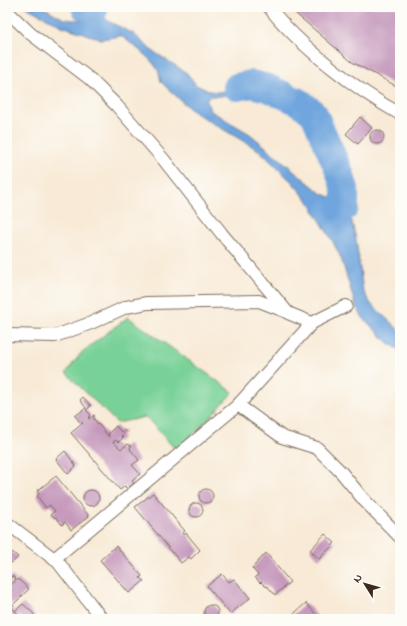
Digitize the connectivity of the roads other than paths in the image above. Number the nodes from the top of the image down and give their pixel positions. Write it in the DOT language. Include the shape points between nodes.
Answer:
graph roads {
  1 [pos="269,7"];
  2 [pos="7,12"];
  3 [pos="400,114"];
  4 [pos="346,306"];
  5 [pos="288,313"];
  6 [pos="312,324"];
  7 [pos="7,336"];
  8 [pos="238,405"];
  9 [pos="7,523"];
  10 [pos="400,537"];
  11 [pos="54,559"];
  12 [pos="102,619"];
  1 -- 3 [label="street" via="280,21 339,73"];
  2 -- 5 [label="street" via="31,34 90,79 117,106"];
  4 -- 6 [label="street"];
  5 -- 6 [label="street"];
  5 -- 7 [label="street" via="258,301 147,303 126,307 55,336"];
  6 -- 8 [label="street"];
  8 -- 10 [label="street" via="282,438 317,448"];
  8 -- 11 [label="street"];
  9 -- 11 [label="street"];
  11 -- 12 [label="street"];
}
